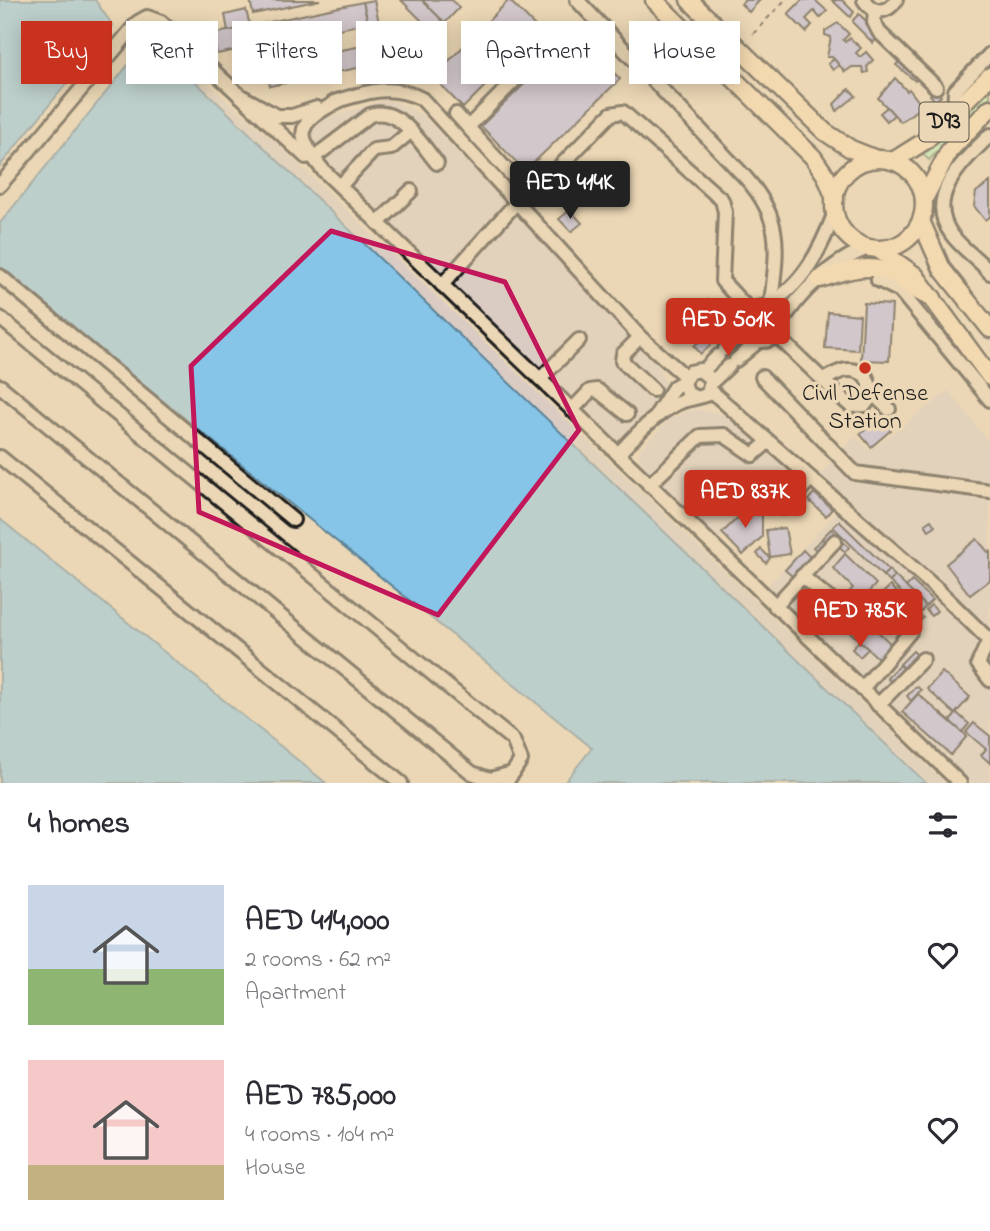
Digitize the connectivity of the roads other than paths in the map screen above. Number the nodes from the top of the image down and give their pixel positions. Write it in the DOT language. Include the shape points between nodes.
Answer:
graph roads {
  1 [pos="577,0"];
  2 [pos="654,0"];
  3 [pos="689,0"];
  4 [pos="864,0"];
  5 [pos="895,0"];
  6 [pos="875,10"];
  7 [pos="990,54"];
  8 [pos="990,76"];
  9 [pos="511,84"];
  10 [pos="936,87"];
  11 [pos="239,95"];
  12 [pos="341,100"];
  13 [pos="990,108"];
  14 [pos="954,113"];
  15 [pos="456,114"];
  16 [pos="468,127"];
  17 [pos="410,132"];
  18 [pos="990,135"];
  19 [pos="313,158"];
  20 [pos="876,159"];
  21 [pos="893,161"];
  22 [pos="438,163"];
  23 [pos="323,170"];
  24 [pos="0,185"];
  25 [pos="340,186"];
  26 [pos="411,191"];
  27 [pos="924,199"];
  28 [pos="516,203"];
  29 [pos="835,205"];
  30 [pos="921,221"];
  31 [pos="378,223"];
  32 [pos="874,249"];
  33 [pos="878,269"];
  34 [pos="990,273"];
  35 [pos="0,276"];
  36 [pos="820,279"];
  37 [pos="442,285"];
  38 [pos="933,298"];
  39 [pos="762,307"];
  40 [pos="0,318"];
  41 [pos="746,325"];
  42 [pos="990,329"];
  43 [pos="778,330"];
  44 [pos="640,337"];
  45 [pos="579,340"];
  46 [pos="760,340"];
  47 [pos="703,370"];
  48 [pos="762,377"];
  49 [pos="990,377"];
  50 [pos="540,379"];
  51 [pos="685,379"];
  52 [pos="823,380"];
  53 [pos="0,386"];
  54 [pos="711,386"];
  55 [pos="653,390"];
  56 [pos="873,394"];
  57 [pos="695,397"];
  58 [pos="990,400"];
  59 [pos="889,409"];
  60 [pos="572,410"];
  61 [pos="627,414"];
  62 [pos="658,414"];
  63 [pos="768,442"];
  64 [pos="618,454"];
  65 [pos="0,457"];
  66 [pos="811,480"];
  67 [pos="649,485"];
  68 [pos="990,491"];
  69 [pos="760,495"];
  70 [pos="293,520"];
  71 [pos="835,541"];
  72 [pos="802,576"];
  73 [pos="882,601"];
  74 [pos="775,606"];
  75 [pos="842,610"];
  76 [pos="990,640"];
  77 [pos="923,659"];
  78 [pos="990,680"];
  79 [pos="862,689"];
  80 [pos="878,705"];
  81 [pos="510,778"];
  82 [pos="401,783"];
  83 [pos="960,783"];
  1 -- 39 [label="street" via="763,200 774,220 777,241"];
  2 -- 29 [label="main road" via="813,158 826,176"];
  3 -- 20 [label="main road" via="825,132"];
  4 -- 5 [label="street" via="880,5"];
  4 -- 6 [label="street"];
  5 -- 6 [label="street" via="888,9"];
  6 -- 10 [label="street" via="879,32"];
  7 -- 14 [label="street" via="955,91"];
  8 -- 14 [label="main road, D93"];
  9 -- 16 [label="street"];
  11 -- 12 [label="street" via="284,117"];
  11 -- 23 [label="street"];
  11 -- 24 [label="street" via="161,22 142,19"];
  12 -- 19 [label="street" via="306,122 304,144"];
  12 -- 28 [label="street" via="383,89 422,99"];
  13 -- 27 [label="main road, D93" via="949,151"];
  14 -- 21 [label="main road, D93" via="917,147"];
  15 -- 16 [label="street"];
  16 -- 39 [label="street" via="523,188 533,191 611,114 623,112 722,200 722,281"];
  17 -- 19 [label="street" via="392,114 376,113"];
  17 -- 22 [label="street"];
  17 -- 25 [label="street" via="391,148 374,150"];
  18 -- 34 [label="street" via="951,175 944,216 953,237"];
  19 -- 23 [label="street"];
  20 -- 21 [label="main road"];
  20 -- 29 [label="main road" via="851,169 840,182"];
  21 -- 27 [label="main road" via="916,178"];
  23 -- 25 [label="street"];
  25 -- 31 [label="street"];
  26 -- 31 [label="street"];
  27 -- 30 [label="main road"];
  28 -- 37 [label="street"];
  28 -- 44 [label="street"];
  29 -- 32 [label="main road" via="846,235"];
  29 -- 39 [label="street" via="815,259"];
  30 -- 32 [label="main road" via="905,242"];
  30 -- 42 [label="main road" via="942,269"];
  31 -- 37 [label="street"];
  32 -- 36 [label="street" via="843,259"];
  32 -- 38 [label="main road" via="915,275"];
  33 -- 36 [label="main road" via="862,268"];
  33 -- 38 [label="main road"];
  33 -- 58 [label="street" via="878,280 900,291"];
  35 -- 70 [label="street"];
  36 -- 43 [label="street" via="790,309"];
  37 -- 50 [label="street"];
  38 -- 49 [label="main road"];
  39 -- 41 [label="street"];
  39 -- 43 [label="street" via="776,313"];
  40 -- 81 [label="street" via="513,740 521,760"];
  41 -- 46 [label="street"];
  41 -- 47 [label="street"];
  43 -- 46 [label="street"];
  43 -- 52 [label="street"];
  44 -- 51 [label="street"];
  44 -- 55 [label="street" via="622,361"];
  45 -- 50 [label="street"];
  46 -- 54 [label="street"];
  47 -- 51 [label="street" via="693,371"];
  47 -- 54 [label="street"];
  48 -- 68 [label="street" via="855,473"];
  50 -- 60 [label="street"];
  51 -- 57 [label="street" via="687,393"];
  51 -- 62 [label="street" via="674,387"];
  52 -- 56 [label="street" via="851,406 865,405"];
  52 -- 56 [label="street" via="841,370 855,369 866,376"];
  53 -- 81 [label="street" via="472,773"];
  54 -- 57 [label="street" via="704,396"];
  54 -- 63 [label="street"];
  56 -- 59 [label="street"];
  57 -- 62 [label="street"];
  60 -- 61 [label="street" via="594,389"];
  60 -- 64 [label="street"];
  62 -- 64 [label="street"];
  63 -- 66 [label="street"];
  63 -- 67 [label="street" via="750,454 724,435 700,436"];
  64 -- 67 [label="street"];
  65 -- 82 [label="street"];
  66 -- 69 [label="street" via="783,508"];
  66 -- 76 [label="street"];
  67 -- 74 [label="street"];
  71 -- 72 [label="street"];
  72 -- 74 [label="street"];
  72 -- 75 [label="street"];
  73 -- 79 [label="street" via="910,632"];
  74 -- 79 [label="street"];
  76 -- 78 [label="street" via="978,664"];
  77 -- 80 [label="street"];
  79 -- 80 [label="street"];
  80 -- 83 [label="street"];
}
